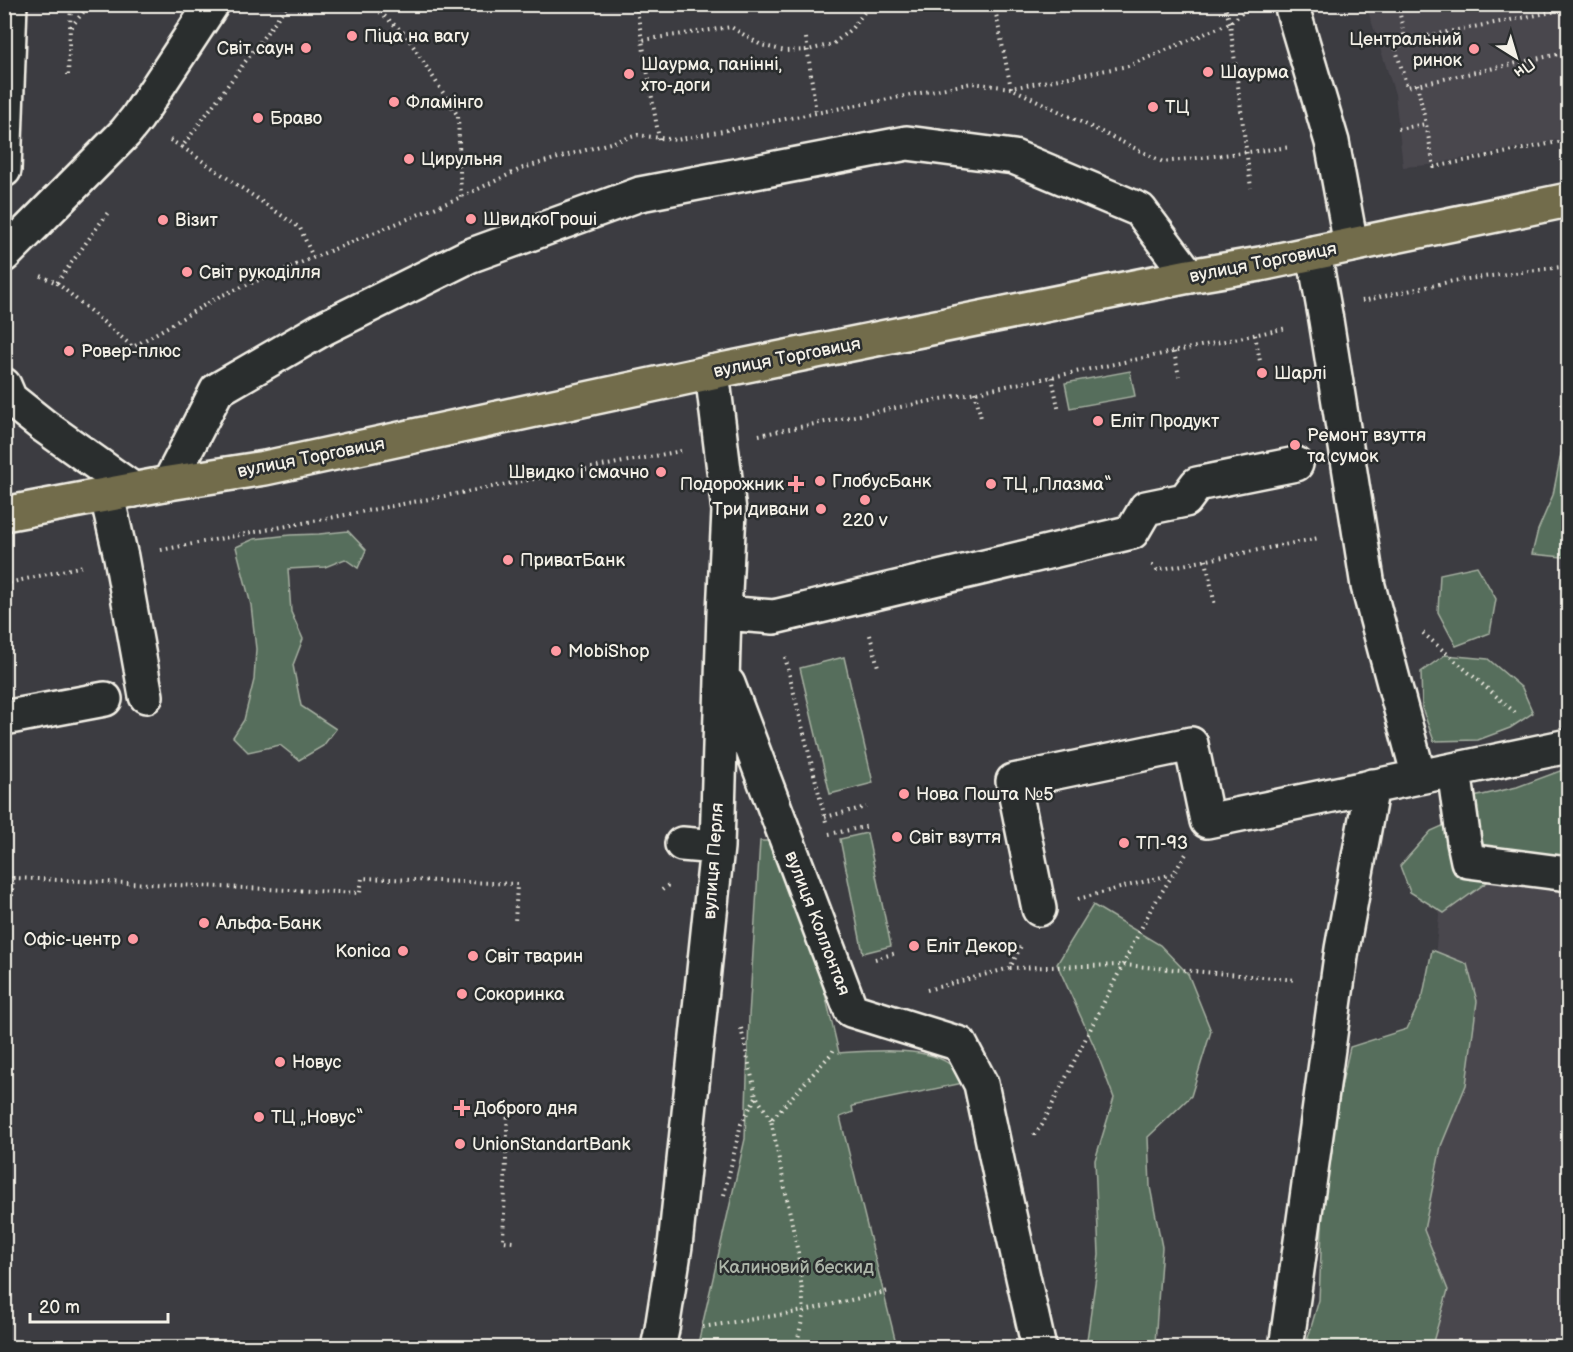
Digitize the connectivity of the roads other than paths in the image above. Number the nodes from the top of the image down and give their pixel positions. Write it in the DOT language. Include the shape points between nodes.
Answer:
graph roads {
  1 [pos="10,4"];
  2 [pos="212,4"];
  3 [pos="1291,4"];
  4 [pos="5,163"];
  5 [pos="4,170"];
  6 [pos="1569,200"];
  7 [pos="1351,245"];
  8 [pos="1314,253"];
  9 [pos="4,255"];
  10 [pos="1189,276"];
  11 [pos="712,372"];
  12 [pos="4,385"];
  13 [pos="1296,464"];
  14 [pos="169,483"];
  15 [pos="120,493"];
  16 [pos="4,514"];
  17 [pos="724,613"];
  18 [pos="723,669"];
  19 [pos="146,696"];
  20 [pos="105,699"];
  21 [pos="4,718"];
  22 [pos="1565,747"];
  23 [pos="1454,770"];
  24 [pos="1419,777"];
  25 [pos="1372,786"];
  26 [pos="682,844"];
  27 [pos="717,847"];
  28 [pos="1569,874"];
  29 [pos="1039,909"];
  30 [pos="659,1343"];
  31 [pos="1039,1347"];
  32 [pos="1286,1347"];
  1 -- 4 [label="street"];
  2 -- 9 [label="street" via="125,133"];
  3 -- 7 [label="street" via="1332,142"];
  4 -- 5 [label="street"];
  6 -- 7 [label="main road, вулиця Торговиця"];
  7 -- 8 [label="main road, вулиця Торговиця"];
  8 -- 10 [label="main road, вулиця Торговиця"];
  8 -- 24 [label="street" via="1368,586"];
  10 -- 11 [label="main road, вулиця Торговиця"];
  10 -- 14 [label="street" via="1140,210 1014,157 907,143 640,194 469,256 324,328 217,390"];
  11 -- 14 [label="main road, вулиця Торговиця" via="265,468"];
  11 -- 17 [label="street, вулиця Перля" via="729,511"];
  12 -- 15 [label="street" via="10,399"];
  13 -- 17 [label="street" via="1197,484 1185,500 1146,508 1132,532 774,617"];
  14 -- 15 [label="main road, вулиця Торговиця"];
  15 -- 16 [label="main road, вулиця Торговиця"];
  15 -- 19 [label="street" via="121,557"];
  17 -- 18 [label="street, вулиця Перля"];
  18 -- 27 [label="street, вулиця Перля"];
  18 -- 31 [label="street, вулиця Коллонтая" via="851,1010 960,1044 981,1084"];
  20 -- 21 [label="street"];
  22 -- 23 [label="street"];
  23 -- 24 [label="street"];
  23 -- 28 [label="street" via="1468,861"];
  24 -- 25 [label="street"];
  25 -- 29 [label="street" via="1207,821 1191,744 1013,781"];
  25 -- 32 [label="street" via="1342,949"];
  26 -- 27 [label="street"];
  27 -- 30 [label="street, вулиця Перля" via="675,1246"];
}
